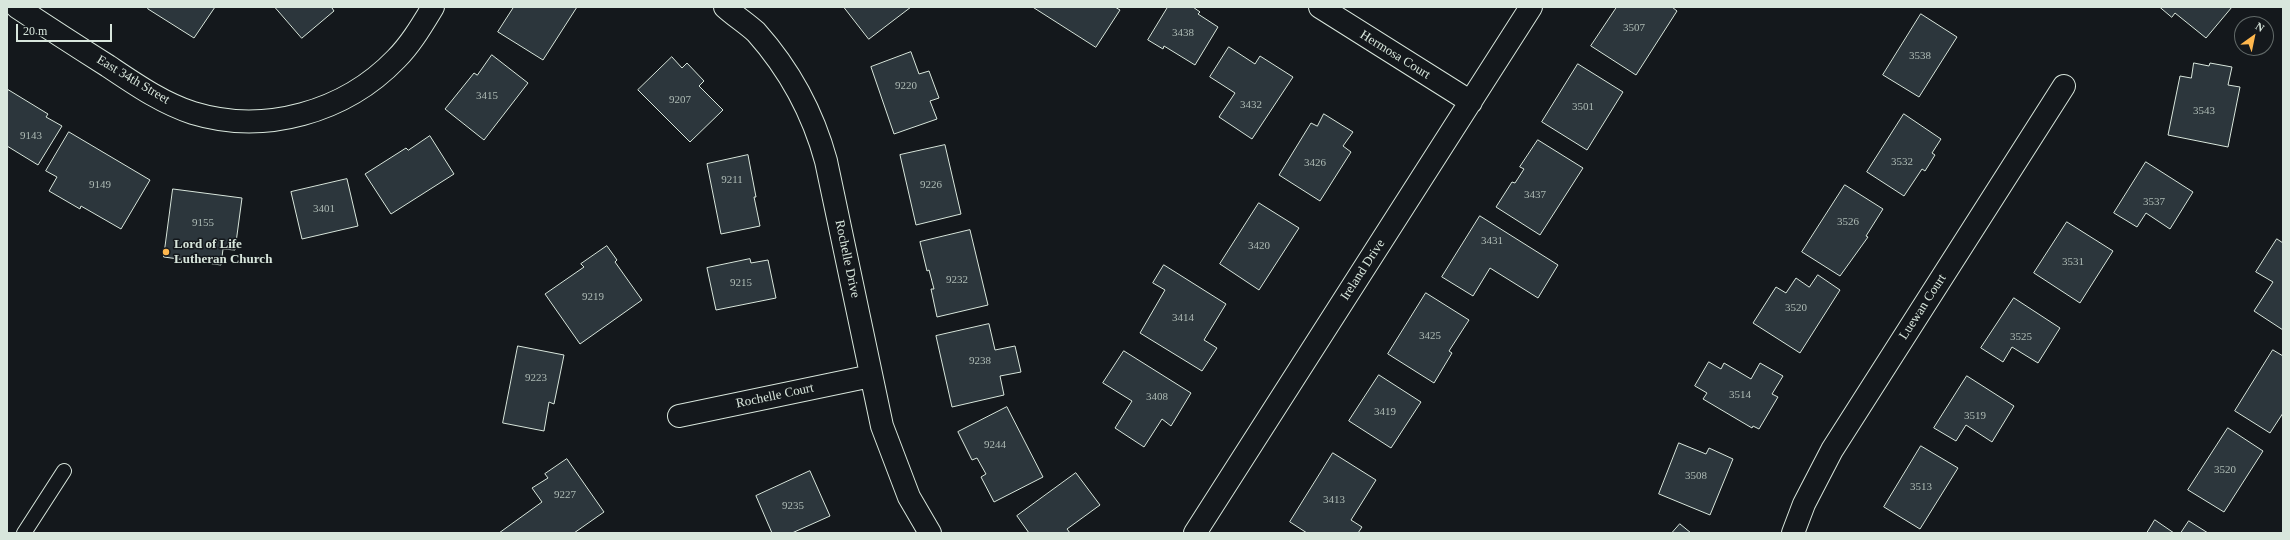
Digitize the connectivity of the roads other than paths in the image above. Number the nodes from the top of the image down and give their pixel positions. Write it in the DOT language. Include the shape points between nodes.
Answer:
graph roads {
  1 [pos="17,7"];
  2 [pos="433,7"];
  3 [pos="725,7"];
  4 [pos="1320,7"];
  5 [pos="1531,7"];
  6 [pos="2064,86"];
  7 [pos="1471,102"];
  8 [pos="871,376"];
  9 [pos="679,416"];
  10 [pos="64,471"];
  11 [pos="24,533"];
  12 [pos="930,533"];
  13 [pos="1195,533"];
  14 [pos="1793,533"];
  1 -- 2 [label="street, East 34th Street" via="152,95 192,112 220,120 250,122 294,116 345,98 378,76 407,47"];
  3 -- 8 [label="street, Rochelle Drive" via="756,32 779,62 792,80 818,132"];
  4 -- 7 [label="street, Hermosa Court"];
  5 -- 7 [label="street, Ireland Drive"];
  6 -- 14 [label="street, Luewan Court" via="1832,450 1804,504"];
  7 -- 13 [label="street, Ireland Drive"];
  8 -- 9 [label="street, Rochelle Court"];
  8 -- 12 [label="street, Rochelle Drive" via="886,441 909,497"];
  10 -- 11 [label="lane"];
}
